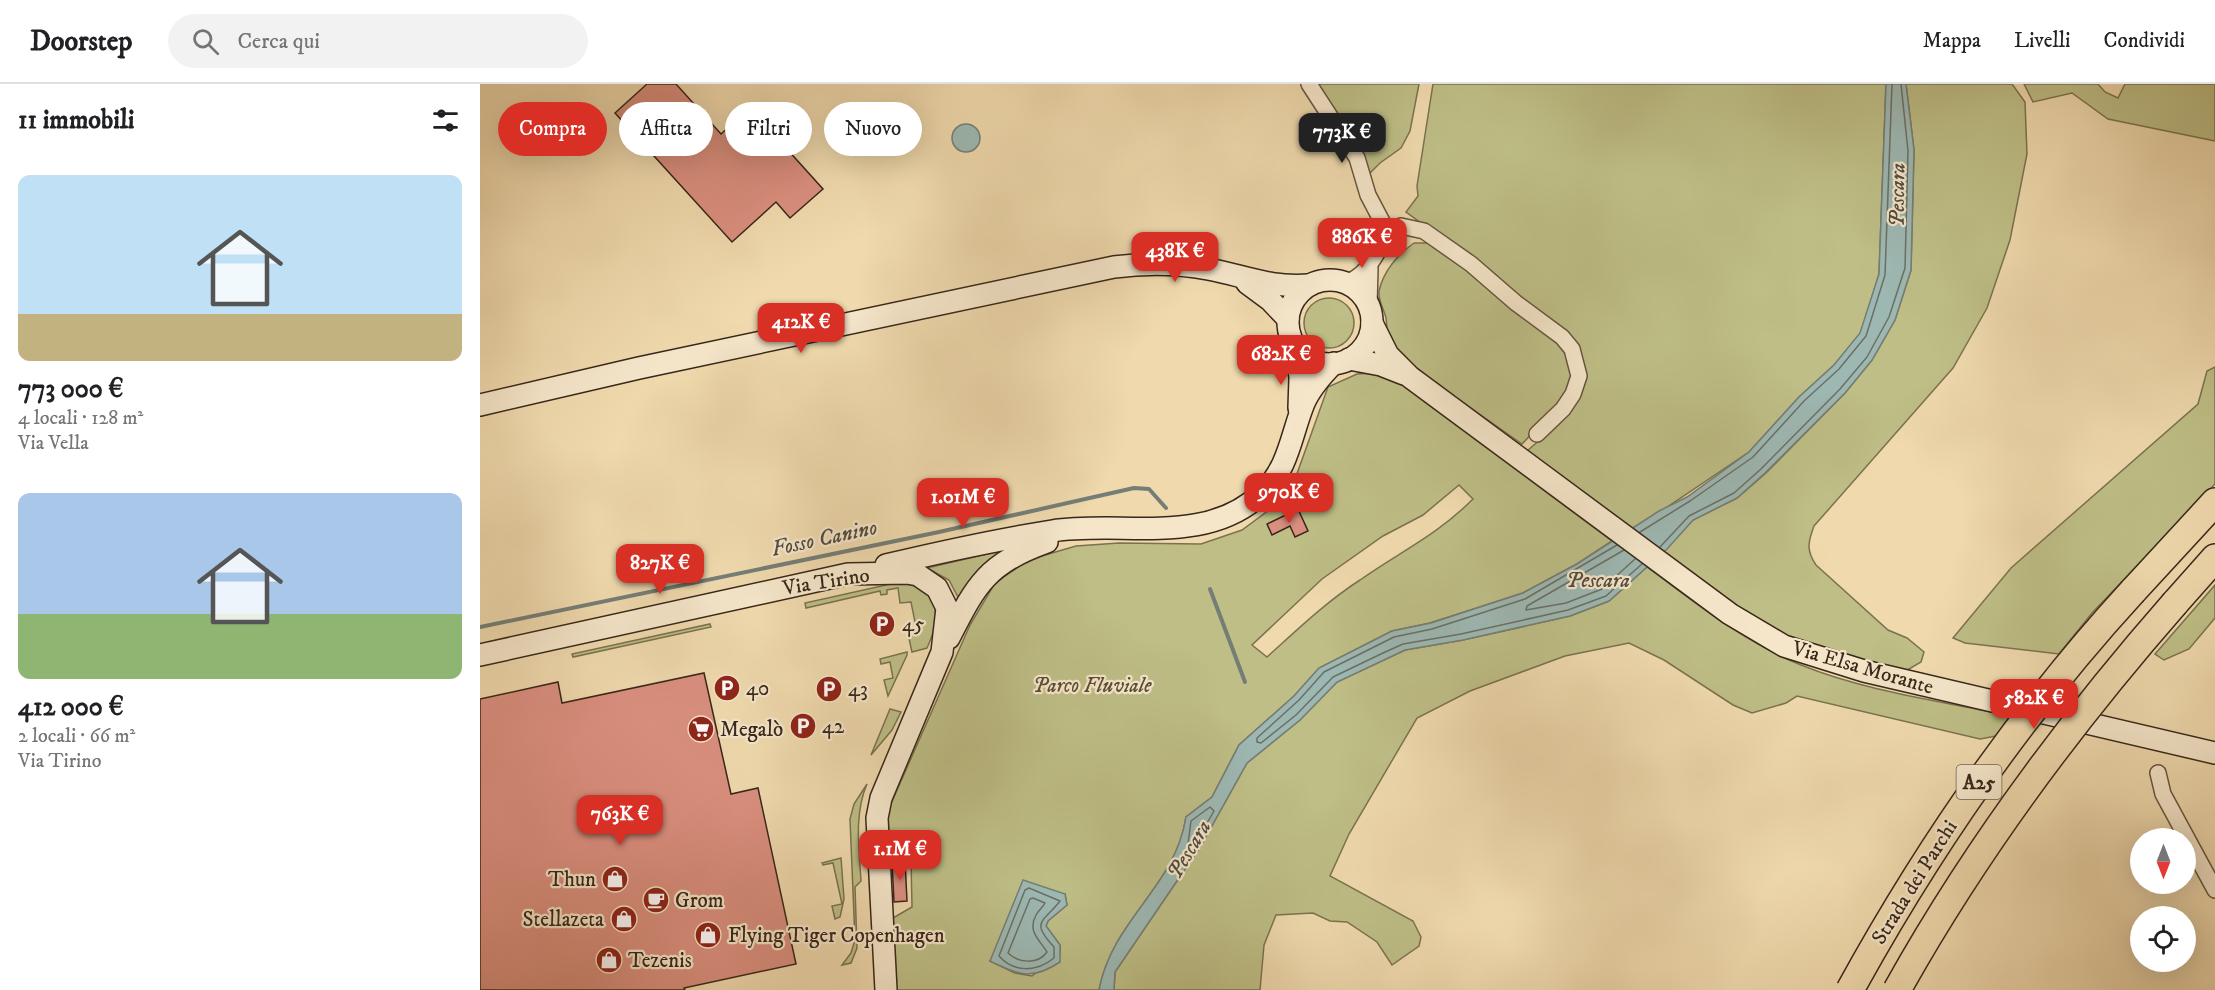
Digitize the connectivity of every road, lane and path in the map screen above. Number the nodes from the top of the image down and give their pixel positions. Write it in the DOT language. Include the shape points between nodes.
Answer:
graph roads {
  1 [pos="1309,84"];
  2 [pos="1388,233"];
  3 [pos="1370,268"];
  4 [pos="1237,276"];
  5 [pos="1346,283"];
  6 [pos="1309,285"];
  7 [pos="1371,314"];
  8 [pos="1288,319"];
  9 [pos="1295,346"];
  10 [pos="1342,361"];
  11 [pos="1410,377"];
  12 [pos="480,405"];
  13 [pos="1296,427"];
  14 [pos="1537,434"];
  15 [pos="2215,502"];
  16 [pos="1086,527"];
  17 [pos="2215,558"];
  18 [pos="848,574"];
  19 [pos="942,652"];
  20 [pos="480,655"];
  21 [pos="2215,753"];
  22 [pos="2158,773"];
  23 [pos="2215,890"];
  24 [pos="886,990"];
  25 [pos="1850,990"];
  26 [pos="1897,990"];
  1 -- 2 [label="street" via="1357,158 1368,195"];
  2 -- 3 [label="street"];
  2 -- 14 [label="street" via="1401,226 1424,231 1562,337 1572,350 1578,376 1573,394"];
  3 -- 5 [label="street"];
  3 -- 7 [label="street"];
  4 -- 6 [label="main road" via="1278,286"];
  4 -- 8 [label="main road"];
  4 -- 12 [label="main road" via="1187,265 1114,267"];
  5 -- 6 [label="main road" via="1334,280"];
  5 -- 7 [label="main road" via="1360,292"];
  6 -- 8 [label="main road" via="1294,299"];
  7 -- 10 [label="main road" via="1367,341"];
  7 -- 11 [label="main road, Via Elsa Morante" via="1388,355"];
  8 -- 9 [label="main road"];
  9 -- 10 [label="main road" via="1316,362"];
  9 -- 13 [label="main road" via="1301,387"];
  10 -- 11 [label="main road, Via Elsa Morante" via="1381,365"];
  10 -- 13 [label="main road" via="1312,389"];
  11 -- 21 [label="main road, Via Elsa Morante" via="1730,614 1784,646 1864,671"];
  13 -- 16 [label="main road" via="1280,472 1254,501 1233,513 1193,527"];
  15 -- 25 [label="highway, Strada dei Parchi / A25, bridge" via="2053,683 1978,783 1909,886"];
  16 -- 18 [label="main road"];
  16 -- 19 [label="main road" via="1028,549 997,566 976,588"];
  17 -- 26 [label="highway, Strada dei Parchi / A25, bridge" via="2076,719 2019,795 1950,898"];
  18 -- 19 [label="main road, Via Tirino" via="907,573 928,580 946,603"];
  18 -- 20 [label="main road, Via Tirino"];
  19 -- 24 [label="main road, Via Tirino" via="888,779 877,818"];
  22 -- 23 [label="street" via="2163,794"];
}
